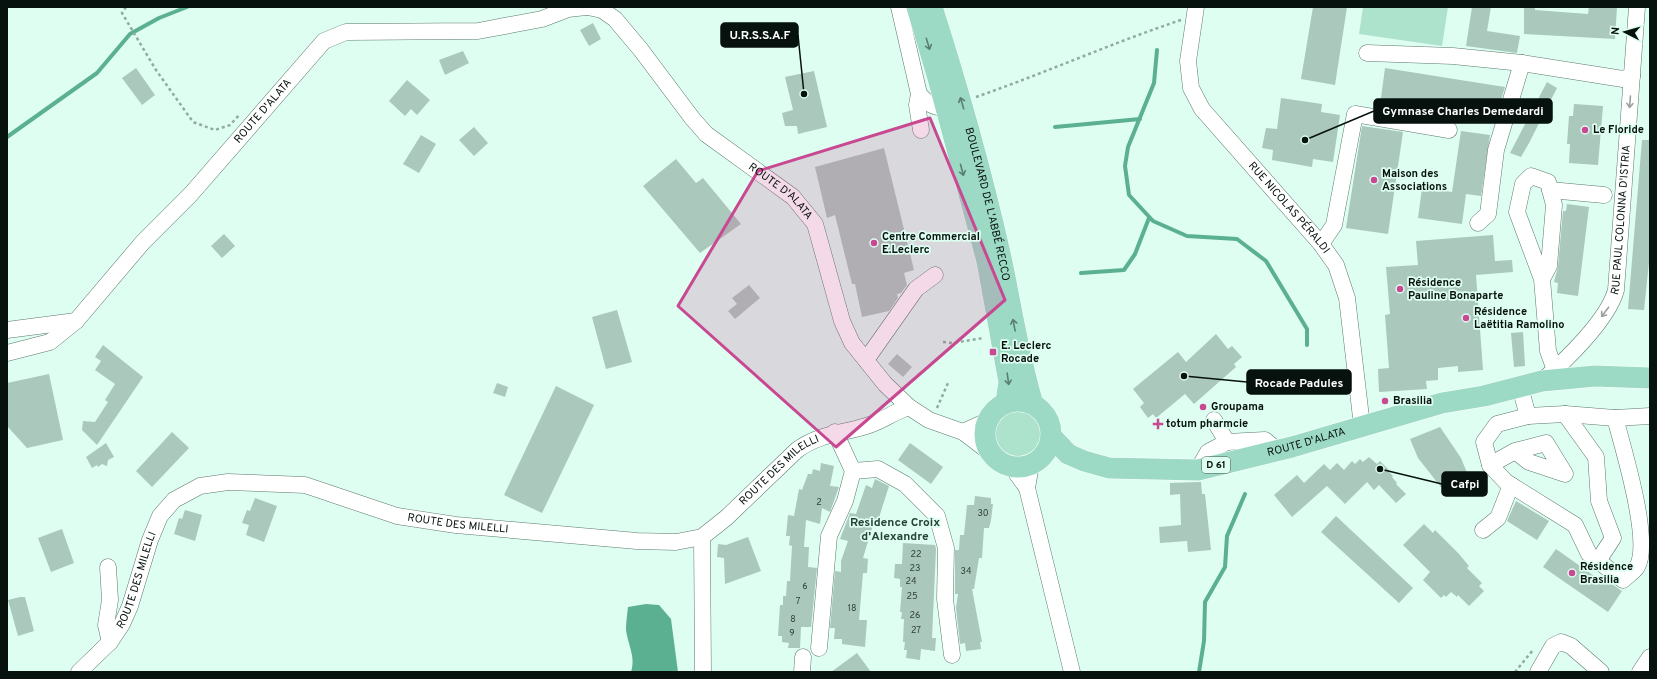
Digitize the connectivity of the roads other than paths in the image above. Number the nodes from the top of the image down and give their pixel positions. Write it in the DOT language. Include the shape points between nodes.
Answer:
graph roads {
  1 [pos="587,7"];
  2 [pos="899,7"];
  3 [pos="917,7"];
  4 [pos="932,7"];
  5 [pos="1637,7"];
  6 [pos="1195,13"];
  7 [pos="1367,53"];
  8 [pos="1522,63"];
  9 [pos="1632,76"];
  10 [pos="919,94"];
  11 [pos="946,108"];
  12 [pos="921,130"];
  13 [pos="1449,130"];
  14 [pos="1550,190"];
  15 [pos="1604,195"];
  16 [pos="1478,223"];
  17 [pos="1321,244"];
  18 [pos="935,275"];
  19 [pos="1542,279"];
  20 [pos="76,321"];
  21 [pos="7,330"];
  22 [pos="7,353"];
  23 [pos="866,360"];
  24 [pos="1548,375"];
  25 [pos="1650,378"];
  26 [pos="1520,387"];
  27 [pos="1006,402"];
  28 [pos="1033,404"];
  29 [pos="909,407"];
  30 [pos="1565,414"];
  31 [pos="1528,416"];
  32 [pos="1650,416"];
  33 [pos="1615,418"];
  34 [pos="1214,420"];
  35 [pos="987,421"];
  36 [pos="1362,426"];
  37 [pos="835,432"];
  38 [pos="962,432"];
  39 [pos="1226,442"];
  40 [pos="988,450"];
  41 [pos="1278,451"];
  42 [pos="1515,451"];
  43 [pos="1035,455"];
  44 [pos="1490,465"];
  45 [pos="1198,470"];
  46 [pos="853,472"];
  47 [pos="1511,485"];
  48 [pos="1483,530"];
  49 [pos="702,537"];
  50 [pos="1598,561"];
  51 [pos="108,567"];
  52 [pos="110,642"];
  53 [pos="819,648"];
  54 [pos="952,655"];
  55 [pos="1650,657"];
  56 [pos="79,672"];
  57 [pos="703,672"];
  58 [pos="1072,672"];
  59 [pos="1538,672"];
  60 [pos="1601,672"];
  61 [pos="1640,672"];
  1 -- 20 [label="street, ROUTE D'ALATA" via="542,19 478,31 346,32 324,42 196,188 143,242"];
  1 -- 23 [label="street, ROUTE D'ALATA" via="602,10 615,19 706,134 793,197 815,224 842,321 852,343"];
  2 -- 10 [label="street"];
  3 -- 11 [label="main road, BOULEVARD DE L'ABBÉ RECCO, one-way"];
  28 -- 4 [label="main road, BOULEVARD DE L'ABBÉ RECCO, one-way" via="1025,380 978,160"];
  5 -- 9 [label="street, RUE PAUL COLONNA D'ISTRIA / D 61"];
  6 -- 17 [label="street, RUE NICOLAS PÉRALDI" via="1188,61 1191,88 1202,110"];
  7 -- 8 [label="street" via="1453,56"];
  8 -- 9 [label="street" via="1624,79"];
  8 -- 16 [label="street" via="1496,150 1488,214"];
  9 -- 24 [label="street, RUE PAUL COLONNA D'ISTRIA / D 61, one-way" via="1616,290 1613,301 1566,360"];
  10 -- 11 [label="street" via="933,106"];
  10 -- 12 [label="street" via="917,105"];
  11 -- 27 [label="main road, BOULEVARD DE L'ABBÉ RECCO, one-way" via="987,261 1009,382"];
  13 -- 17 [label="street" via="1355,114 1334,225"];
  14 -- 15 [label="street"];
  14 -- 19 [label="street" via="1554,205 1549,266"];
  14 -- 19 [label="street" via="1548,182 1532,176 1523,184 1517,212"];
  17 -- 36 [label="street, RUE NICOLAS PÉRALDI" via="1336,265 1347,298"];
  18 -- 23 [label="street" via="916,289"];
  19 -- 24 [label="street"];
  20 -- 21 [label="street"];
  20 -- 22 [label="street, ROUTE D'ALATA" via="50,342"];
  23 -- 29 [label="street, ROUTE D'ALATA" via="884,384"];
  24 -- 25 [label="main road, ROUTE D'ALATA"];
  24 -- 26 [label="main road, ROUTE D'ALATA / D 61"];
  26 -- 31 [label="street"];
  26 -- 36 [label="main road, ROUTE D'ALATA / D 61" via="1484,396 1442,402"];
  27 -- 28 [label="main road" via="1015,400"];
  27 -- 35 [label="main road" via="998,407"];
  28 -- 43 [label="main road" via="1047,417 1050,426"];
  29 -- 37 [label="street, ROUTE DES MILELLI" via="872,424"];
  29 -- 38 [label="street, ROUTE D'ALATA" via="929,420"];
  30 -- 31 [label="street"];
  30 -- 33 [label="street"];
  30 -- 50 [label="street" via="1596,457 1600,501 1613,538"];
  31 -- 44 [label="street" via="1497,424 1484,442"];
  32 -- 33 [label="street"];
  33 -- 50 [label="street" via="1633,486 1642,547 1637,567 1623,580"];
  34 -- 39 [label="street"];
  35 -- 38 [label="street"];
  35 -- 40 [label="main road" via="984,431"];
  36 -- 41 [label="main road, ROUTE D'ALATA / D 61"];
  37 -- 46 [label="street"];
  37 -- 49 [label="street, ROUTE DES MILELLI" via="808,442 797,450 726,518"];
  38 -- 40 [label="street, ROUTE D'ALATA"];
  39 -- 41 [label="street" via="1265,440"];
  39 -- 45 [label="street" via="1208,452"];
  40 -- 43 [label="main road" via="999,461"];
  41 -- 45 [label="main road, ROUTE D'ALATA / D 61"];
  42 -- 44 [label="street"];
  43 -- 45 [label="main road, ROUTE D'ALATA / D 61" via="1068,454 1084,462 1109,468"];
  43 -- 58 [label="street" via="1027,488"];
  44 -- 47 [label="street"];
  46 -- 53 [label="street" via="845,501 829,536"];
  46 -- 54 [label="street" via="878,469 905,484 937,516 946,548 945,599"];
  47 -- 48 [label="street" via="1498,518"];
  47 -- 50 [label="street" via="1575,525 1589,554"];
  49 -- 52 [label="street, ROUTE DES MILELLI" via="676,542 637,541 456,525 397,516 305,485 228,482 200,486 174,500 160,516 130,606"];
  49 -- 57 [label="street"];
  51 -- 52 [label="street" via="110,600 106,625"];
  52 -- 56 [label="street, ROUTE DES MILELLI"];
  55 -- 61 [label="street"];
  59 -- 60 [label="street" via="1553,646 1561,642 1571,646"];
}
